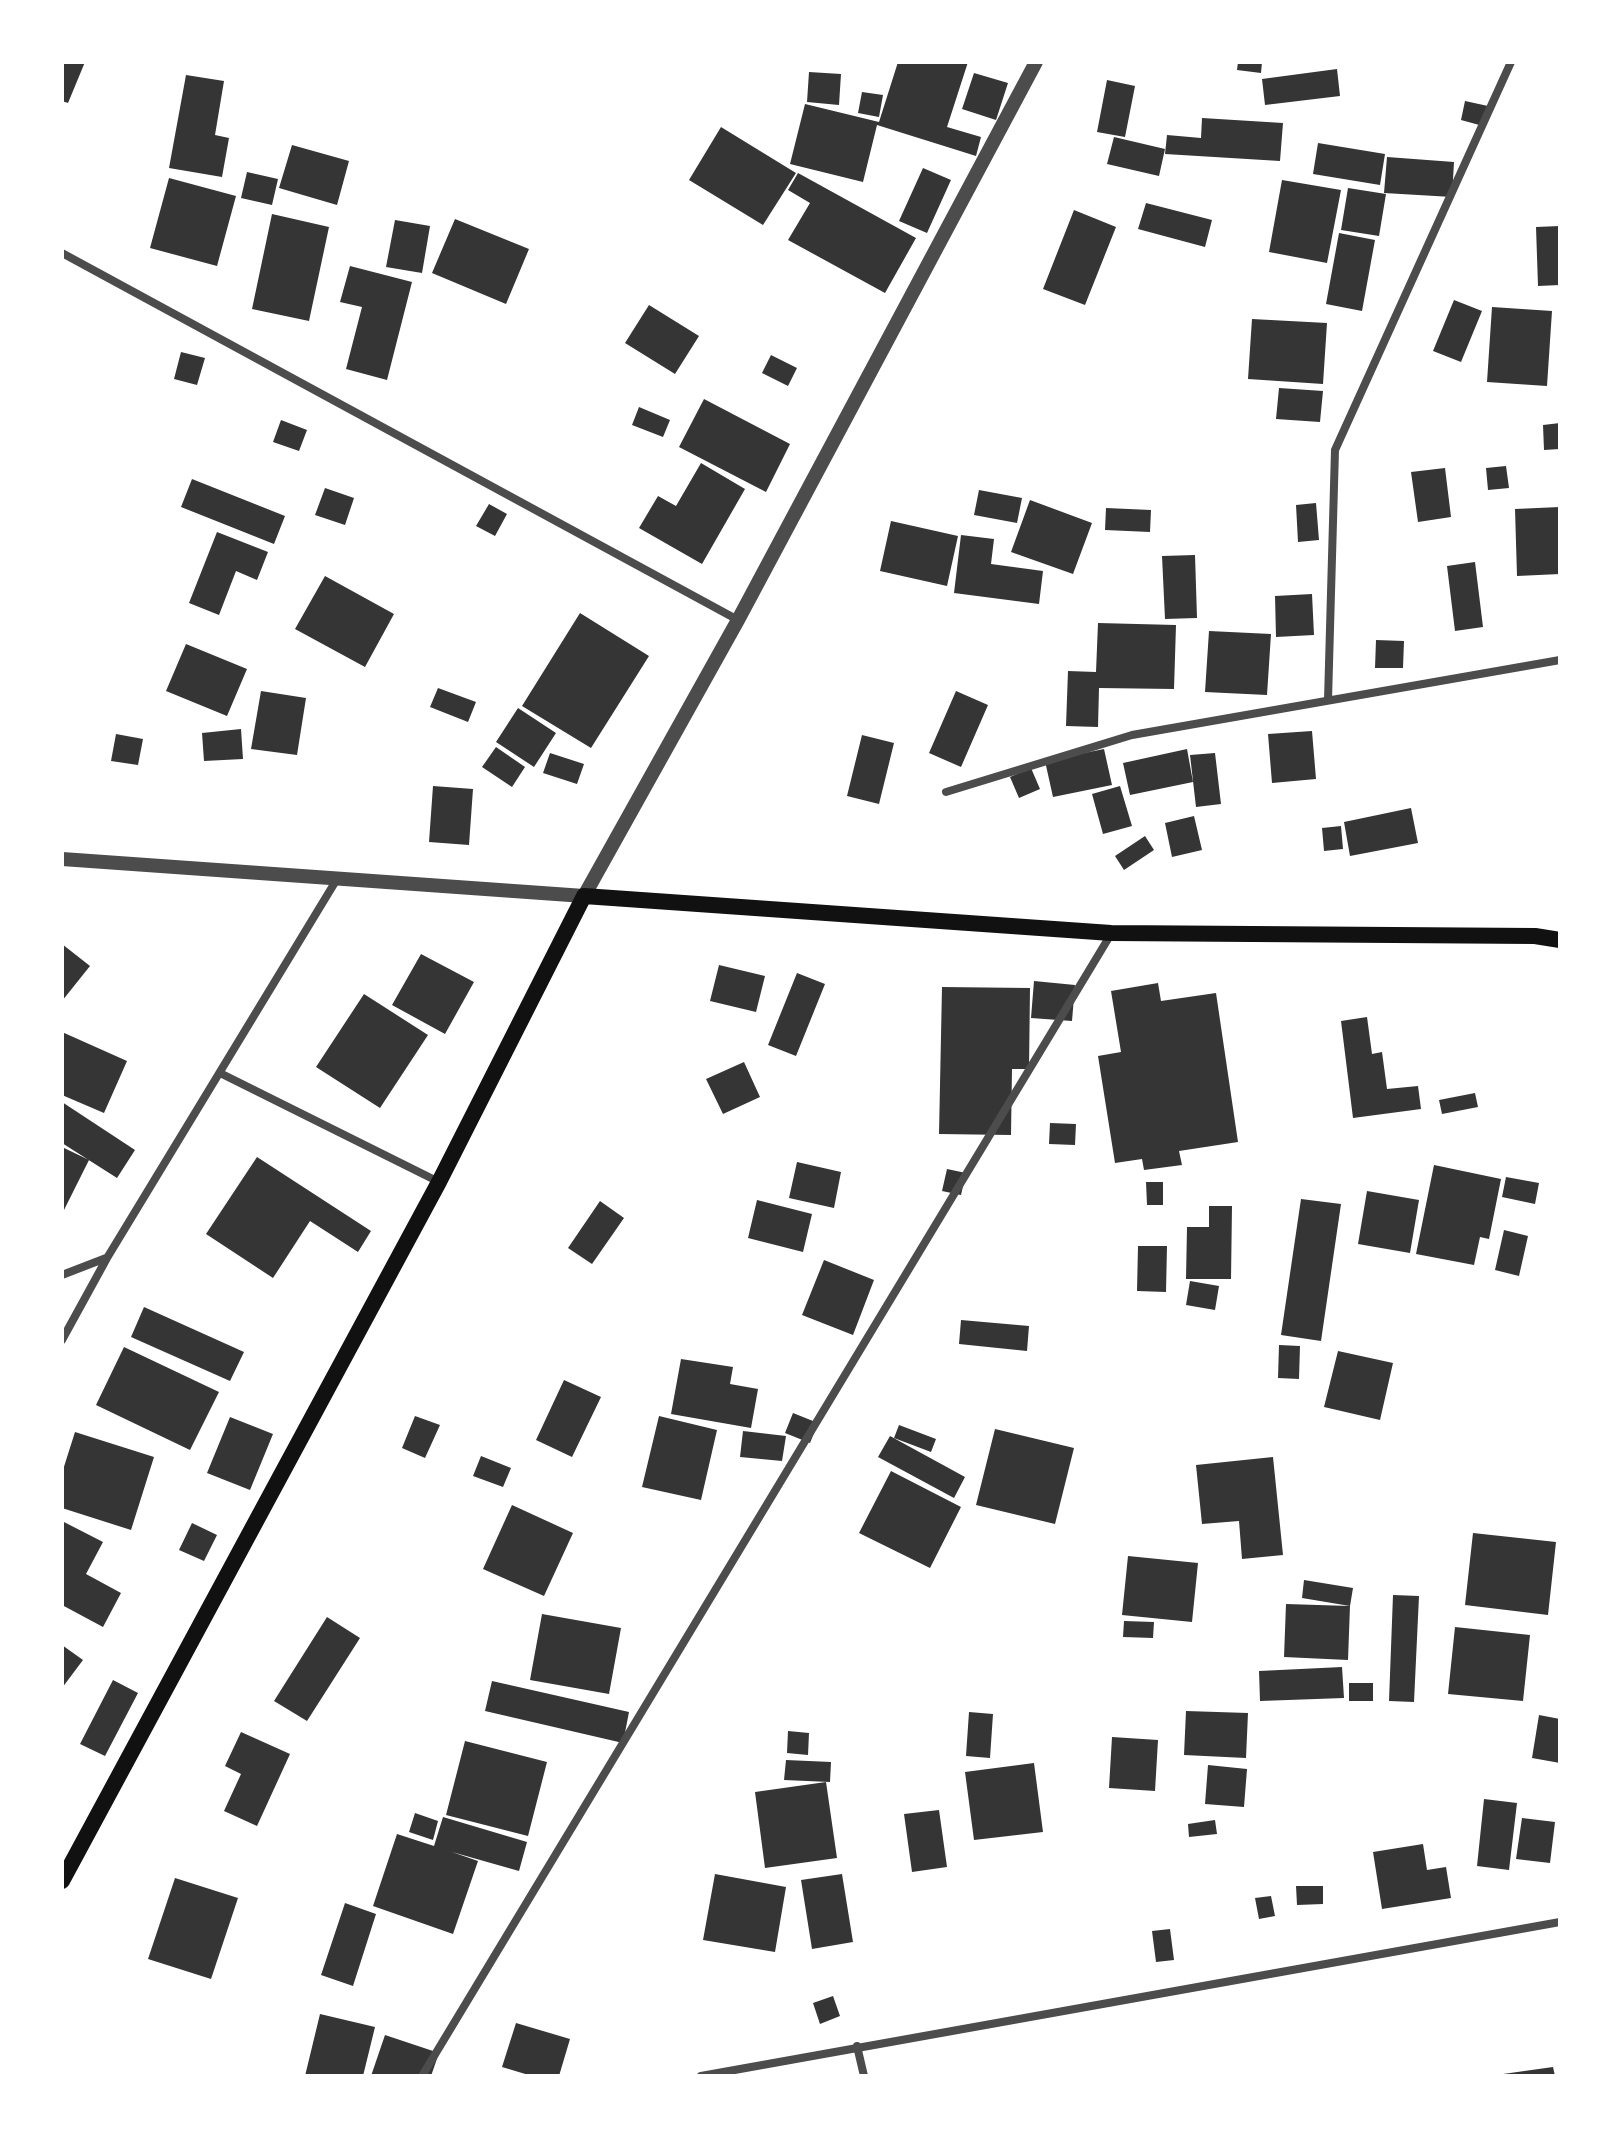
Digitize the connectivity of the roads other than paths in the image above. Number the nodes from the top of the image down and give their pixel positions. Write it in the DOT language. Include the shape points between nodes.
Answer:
graph roads {
  1 [pos="1036,62"];
  2 [pos="1511,62"];
  3 [pos="62,253"];
  4 [pos="738,620"];
  5 [pos="1560,660"];
  6 [pos="1328,700"];
  7 [pos="946,792"];
  8 [pos="62,859"];
  9 [pos="337,879"];
  10 [pos="584,896"];
  11 [pos="1111,933"];
  12 [pos="1560,933"];
  13 [pos="1535,936"];
  14 [pos="1560,940"];
  15 [pos="220,1073"];
  16 [pos="439,1182"];
  17 [pos="107,1258"];
  18 [pos="62,1275"];
  19 [pos="62,1340"];
  20 [pos="62,1881"];
  21 [pos="1560,1922"];
  22 [pos="857,2046"];
  23 [pos="422,2076"];
  24 [pos="701,2076"];
  25 [pos="864,2076"];
  1 -- 4 [label="street"];
  2 -- 6 [label="street" via="1335,450"];
  3 -- 4 [label="street"];
  4 -- 10 [label="street"];
  5 -- 6 [label="street"];
  6 -- 7 [label="street" via="1132,735"];
  8 -- 9 [label="street"];
  9 -- 10 [label="street"];
  9 -- 15 [label="street"];
  10 -- 11 [label="main road"];
  10 -- 16 [label="main road"];
  11 -- 13 [label="main road"];
  11 -- 23 [label="street"];
  12 -- 13 [label="main road"];
  13 -- 14 [label="main road"];
  15 -- 16 [label="street"];
  15 -- 17 [label="street"];
  16 -- 20 [label="main road"];
  17 -- 18 [label="street"];
  17 -- 19 [label="street"];
  21 -- 22 [label="street"];
  22 -- 24 [label="street"];
  22 -- 25 [label="street"];
}
